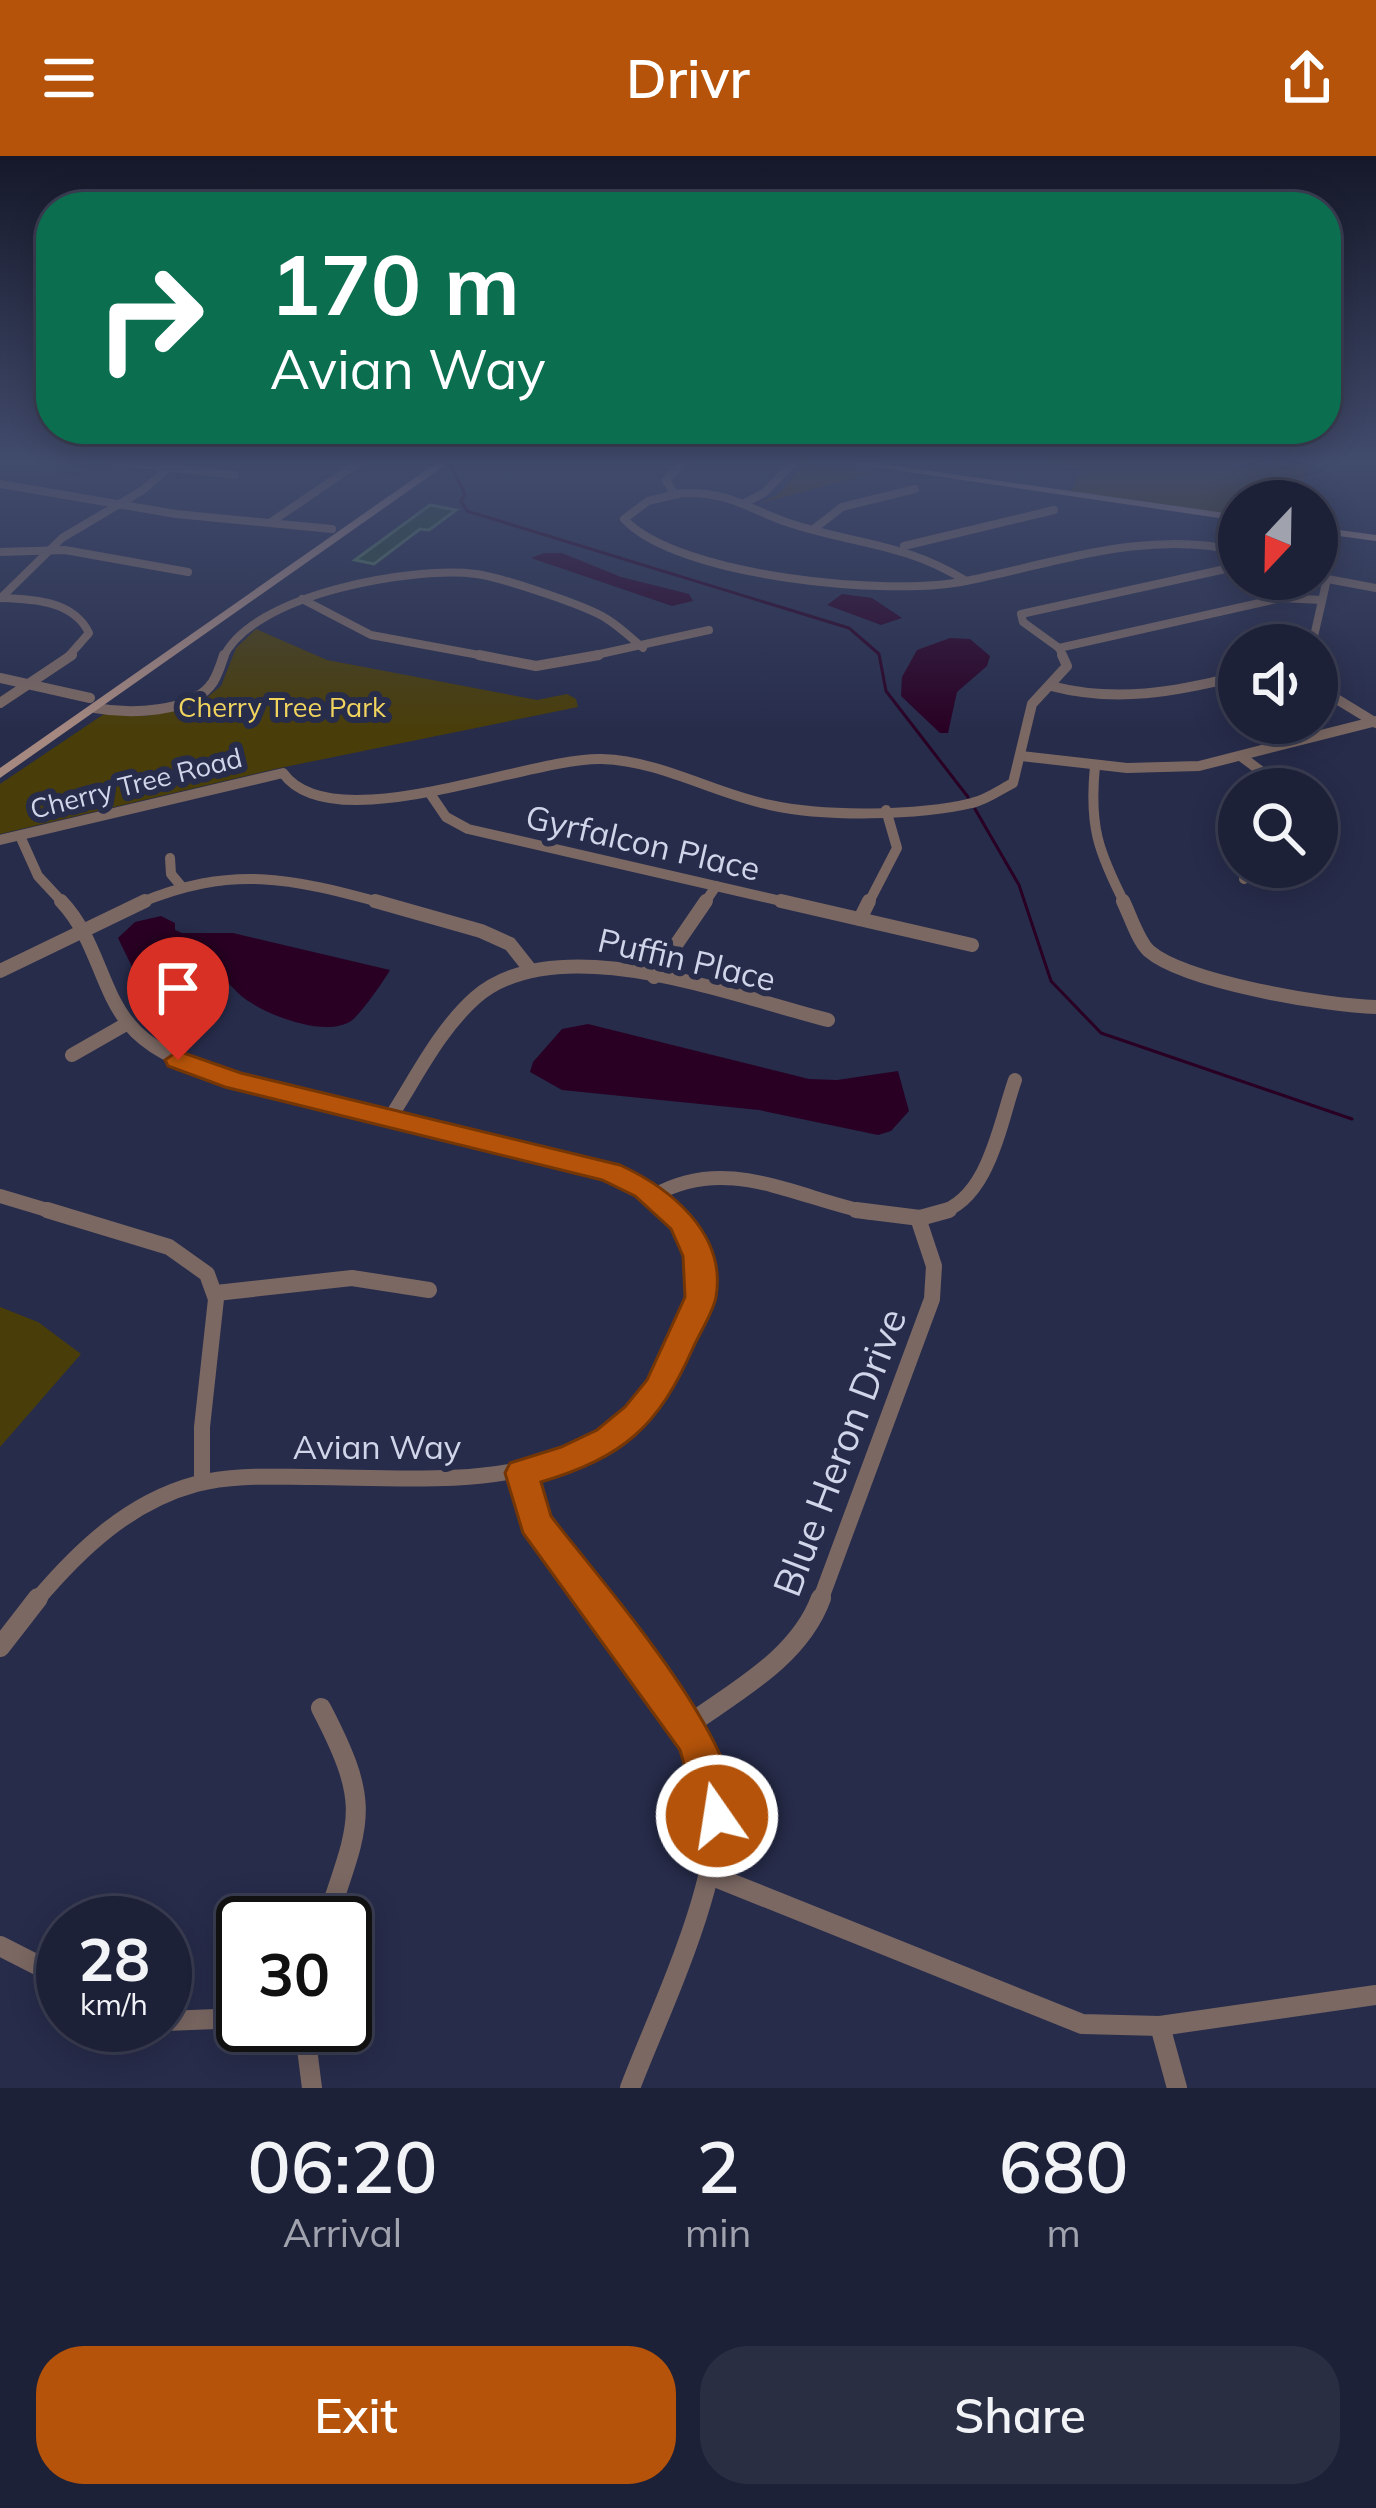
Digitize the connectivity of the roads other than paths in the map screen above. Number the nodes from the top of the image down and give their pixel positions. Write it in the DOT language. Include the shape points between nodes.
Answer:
graph roads {
  1 [pos="48,551"];
  2 [pos="63,551"];
  3 [pos="303,551"];
  4 [pos="310,551"];
  5 [pos="685,551"];
  6 [pos="916,551"];
  7 [pos="1119,551"];
  8 [pos="1218,571"];
  9 [pos="188,572"];
  10 [pos="1338,581"];
  11 [pos="967,582"];
  12 [pos="1376,588"];
  13 [pos="0,598"];
  14 [pos="302,599"];
  15 [pos="1272,600"];
  16 [pos="1322,600"];
  17 [pos="1317,624"];
  18 [pos="709,630"];
  19 [pos="643,648"];
  20 [pos="1059,648"];
  21 [pos="1218,681"];
  22 [pos="0,682"];
  23 [pos="1051,686"];
  24 [pos="24,687"];
  25 [pos="1338,700"];
  26 [pos="0,703"];
  27 [pos="93,703"];
  28 [pos="1375,722"];
  29 [pos="1021,756"];
  30 [pos="1242,757"];
  31 [pos="0,760"];
  32 [pos="1095,766"];
  33 [pos="1257,768"];
  34 [pos="0,774"];
  35 [pos="429,792"];
  36 [pos="886,810"];
  37 [pos="20,836"];
  38 [pos="0,840"];
  39 [pos="170,858"];
  40 [pos="716,886"];
  41 [pos="182,887"];
  42 [pos="860,919"];
  43 [pos="86,931"];
  44 [pos="972,945"];
  45 [pos="529,968"];
  46 [pos="0,971"];
  47 [pos="654,976"];
  48 [pos="1375,1009"];
  49 [pos="828,1020"];
  50 [pos="128,1022"];
  51 [pos="72,1055"];
  52 [pos="1015,1080"];
  53 [pos="390,1118"];
  54 [pos="655,1195"];
  55 [pos="0,1196"];
  56 [pos="918,1218"];
  57 [pos="429,1290"];
  58 [pos="216,1293"];
  59 [pos="522,1473"];
  60 [pos="202,1482"];
  61 [pos="0,1647"];
  62 [pos="321,1708"];
  63 [pos="687,1726"];
  64 [pos="710,1875"];
  65 [pos="334,1896"];
  66 [pos="0,1946"];
  67 [pos="36,1964"];
  68 [pos="1376,1995"];
  69 [pos="1160,2026"];
  70 [pos="307,2052"];
  71 [pos="312,2088"];
  72 [pos="630,2088"];
  73 [pos="1177,2088"];
  1 -- 13 [label="street"];
  2 -- 9 [label="street"];
  3 -- 27 [label="main road"];
  4 -- 27 [label="main road"];
  5 -- 11 [label="street" via="823,582"];
  6 -- 11 [label="street"];
  7 -- 11 [label="street"];
  8 -- 20 [label="street" via="1019,616"];
  10 -- 12 [label="street"];
  13 -- 24 [label="street" via="64,608 87,624 80,649"];
  14 -- 19 [label="street" via="362,633 522,664"];
  14 -- 19 [label="street" via="422,572 469,572 613,619"];
  14 -- 27 [label="street" via="242,632 199,696 138,711"];
  15 -- 20 [label="street"];
  16 -- 17 [label="street"];
  18 -- 19 [label="street"];
  20 -- 23 [label="street" via="1067,666"];
  21 -- 23 [label="street" via="1139,699"];
  22 -- 24 [label="street"];
  23 -- 29 [label="street" via="1032,704"];
  24 -- 26 [label="street"];
  24 -- 27 [label="street"];
  25 -- 28 [label="street"];
  27 -- 31 [label="main road"];
  27 -- 34 [label="main road"];
  28 -- 30 [label="street"];
  29 -- 32 [label="street"];
  29 -- 36 [label="street" via="1013,782 992,798"];
  30 -- 32 [label="street" via="1180,768"];
  30 -- 33 [label="street"];
  32 -- 48 [label="street" via="1090,813 1099,854 1148,950 1193,972"];
  35 -- 36 [label="street" via="561,762 613,759 799,811"];
  35 -- 37 [label="street, Cherry Tree Road" via="342,799 293,787 283,773"];
  35 -- 40 [label="street, Gyrfalcon Place" via="459,826"];
  36 -- 42 [label="street" via="897,848"];
  37 -- 38 [label="street, Cherry Tree Road"];
  37 -- 43 [label="street, Avian Way" via="38,876"];
  39 -- 41 [label="street"];
  40 -- 42 [label="street, Gyrfalcon Place"];
  40 -- 47 [label="street"];
  41 -- 43 [label="street"];
  41 -- 45 [label="street" via="243,876 279,880 481,931 510,944"];
  42 -- 44 [label="street, Gyrfalcon Place"];
  43 -- 46 [label="street"];
  43 -- 50 [label="street, Avian Way"];
  45 -- 47 [label="street, Puffin Place" via="582,962"];
  45 -- 53 [label="street, Puffin Place" via="469,1000"];
  47 -- 49 [label="street, Puffin Place"];
  50 -- 51 [label="street"];
  50 -- 53 [label="street, Avian Way" via="202,1071"];
  52 -- 56 [label="street" via="968,1195"];
  53 -- 54 [label="street, Avian Way" via="610,1172"];
  54 -- 56 [label="street" via="695,1177 736,1176"];
  54 -- 59 [label="street, Avian Way" via="682,1222 698,1256 700,1297 689,1330 659,1388 628,1424 586,1452"];
  55 -- 58 [label="street" via="177,1250 202,1268"];
  56 -- 63 [label="street, Blue Heron Drive" via="934,1266 932,1299 814,1615 783,1656"];
  57 -- 58 [label="street" via="374,1280"];
  58 -- 60 [label="street"];
  59 -- 60 [label="street, Avian Way"];
  59 -- 63 [label="street" via="546,1538"];
  60 -- 61 [label="street, Avian Way" via="133,1510 88,1542"];
  62 -- 65 [label="street" via="357,1801"];
  63 -- 64 [label="street" via="715,1798"];
  64 -- 69 [label="street" via="1060,2018"];
  64 -- 72 [label="street"];
  66 -- 67 [label="street"];
  68 -- 69 [label="street"];
  69 -- 73 [label="street"];
  70 -- 71 [label="street"];
}
